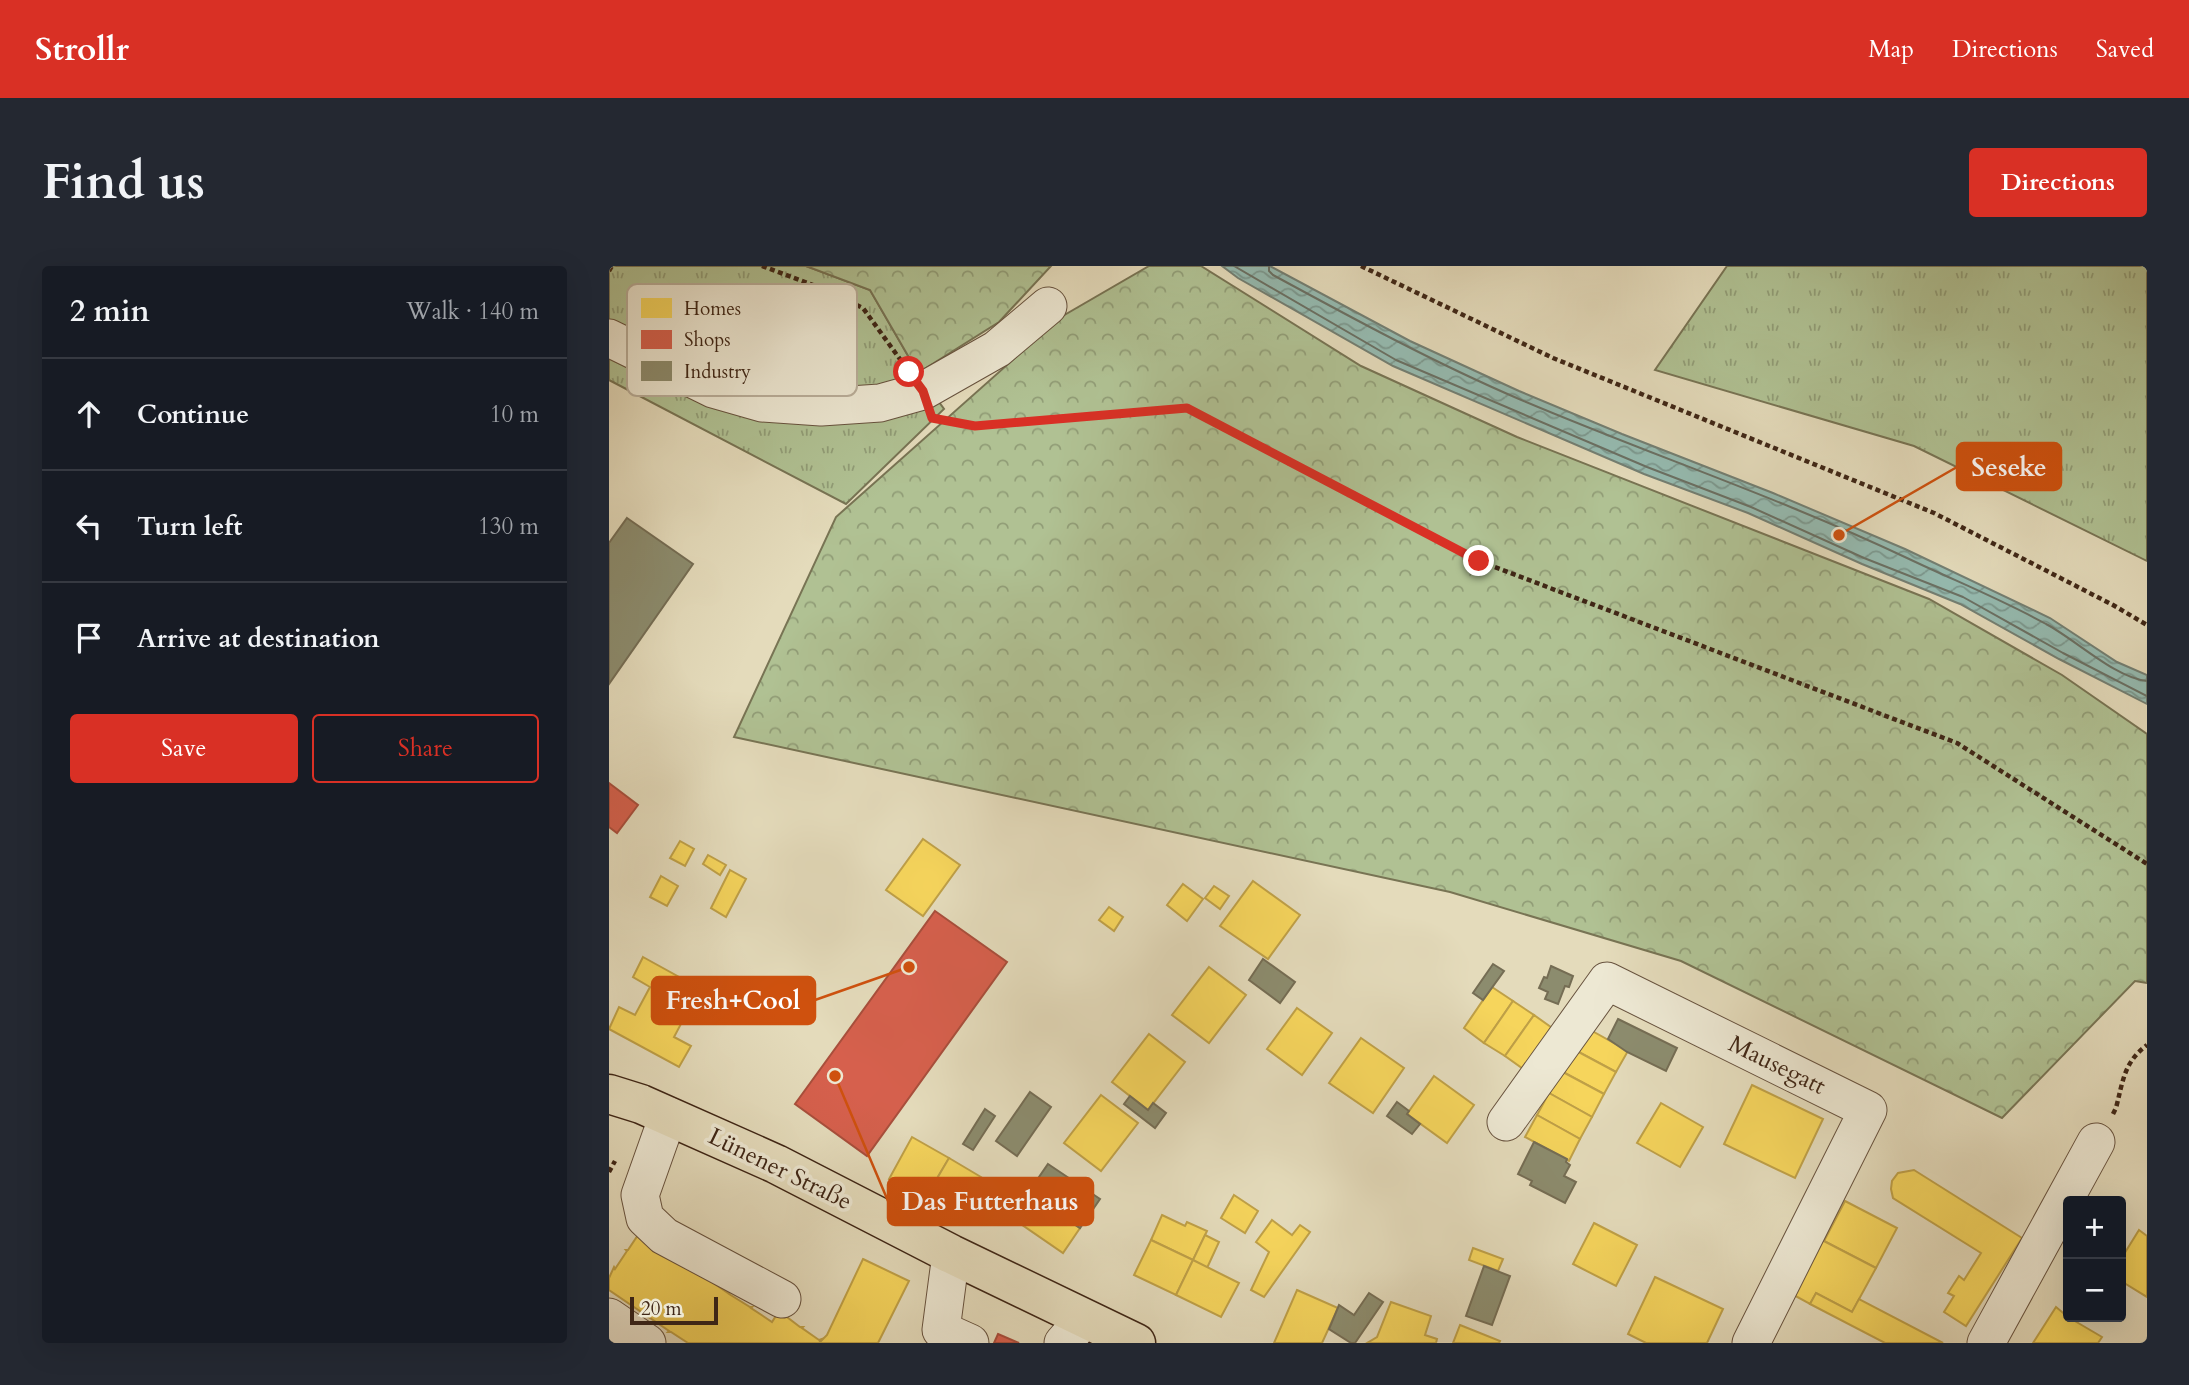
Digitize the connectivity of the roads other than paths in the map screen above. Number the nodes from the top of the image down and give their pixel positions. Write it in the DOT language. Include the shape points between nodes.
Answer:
graph roads {
  1 [pos="1048,306"];
  2 [pos="609,338"];
  3 [pos="627,347"];
  4 [pos="738,396"];
  5 [pos="609,1094"];
  6 [pos="668,1116"];
  7 [pos="1506,1122"];
  8 [pos="2096,1142"];
  9 [pos="951,1254"];
  10 [pos="782,1300"];
  11 [pos="609,1317"];
  12 [pos="1073,1331"];
  13 [pos="647,1343"];
  14 [pos="970,1343"];
  15 [pos="1136,1343"];
  16 [pos="1751,1343"];
  17 [pos="1986,1343"];
  1 -- 4 [label="street" via="997,349 923,391 880,403 821,407 762,403"];
  2 -- 3 [label="street"];
  5 -- 6 [label="main road, Lünener Straße"];
  6 -- 9 [label="main road, Lünener Straße" via="776,1164"];
  6 -- 10 [label="street" via="640,1195 645,1218 664,1236"];
  7 -- 16 [label="street, Mausegatt" via="1607,981 1868,1110"];
  8 -- 17 [label="street"];
  9 -- 12 [label="main road, Lünener Straße"];
  9 -- 14 [label="street" via="941,1330"];
  11 -- 13 [label="street"];
  12 -- 15 [label="main road, Lünener Straße"];
}
